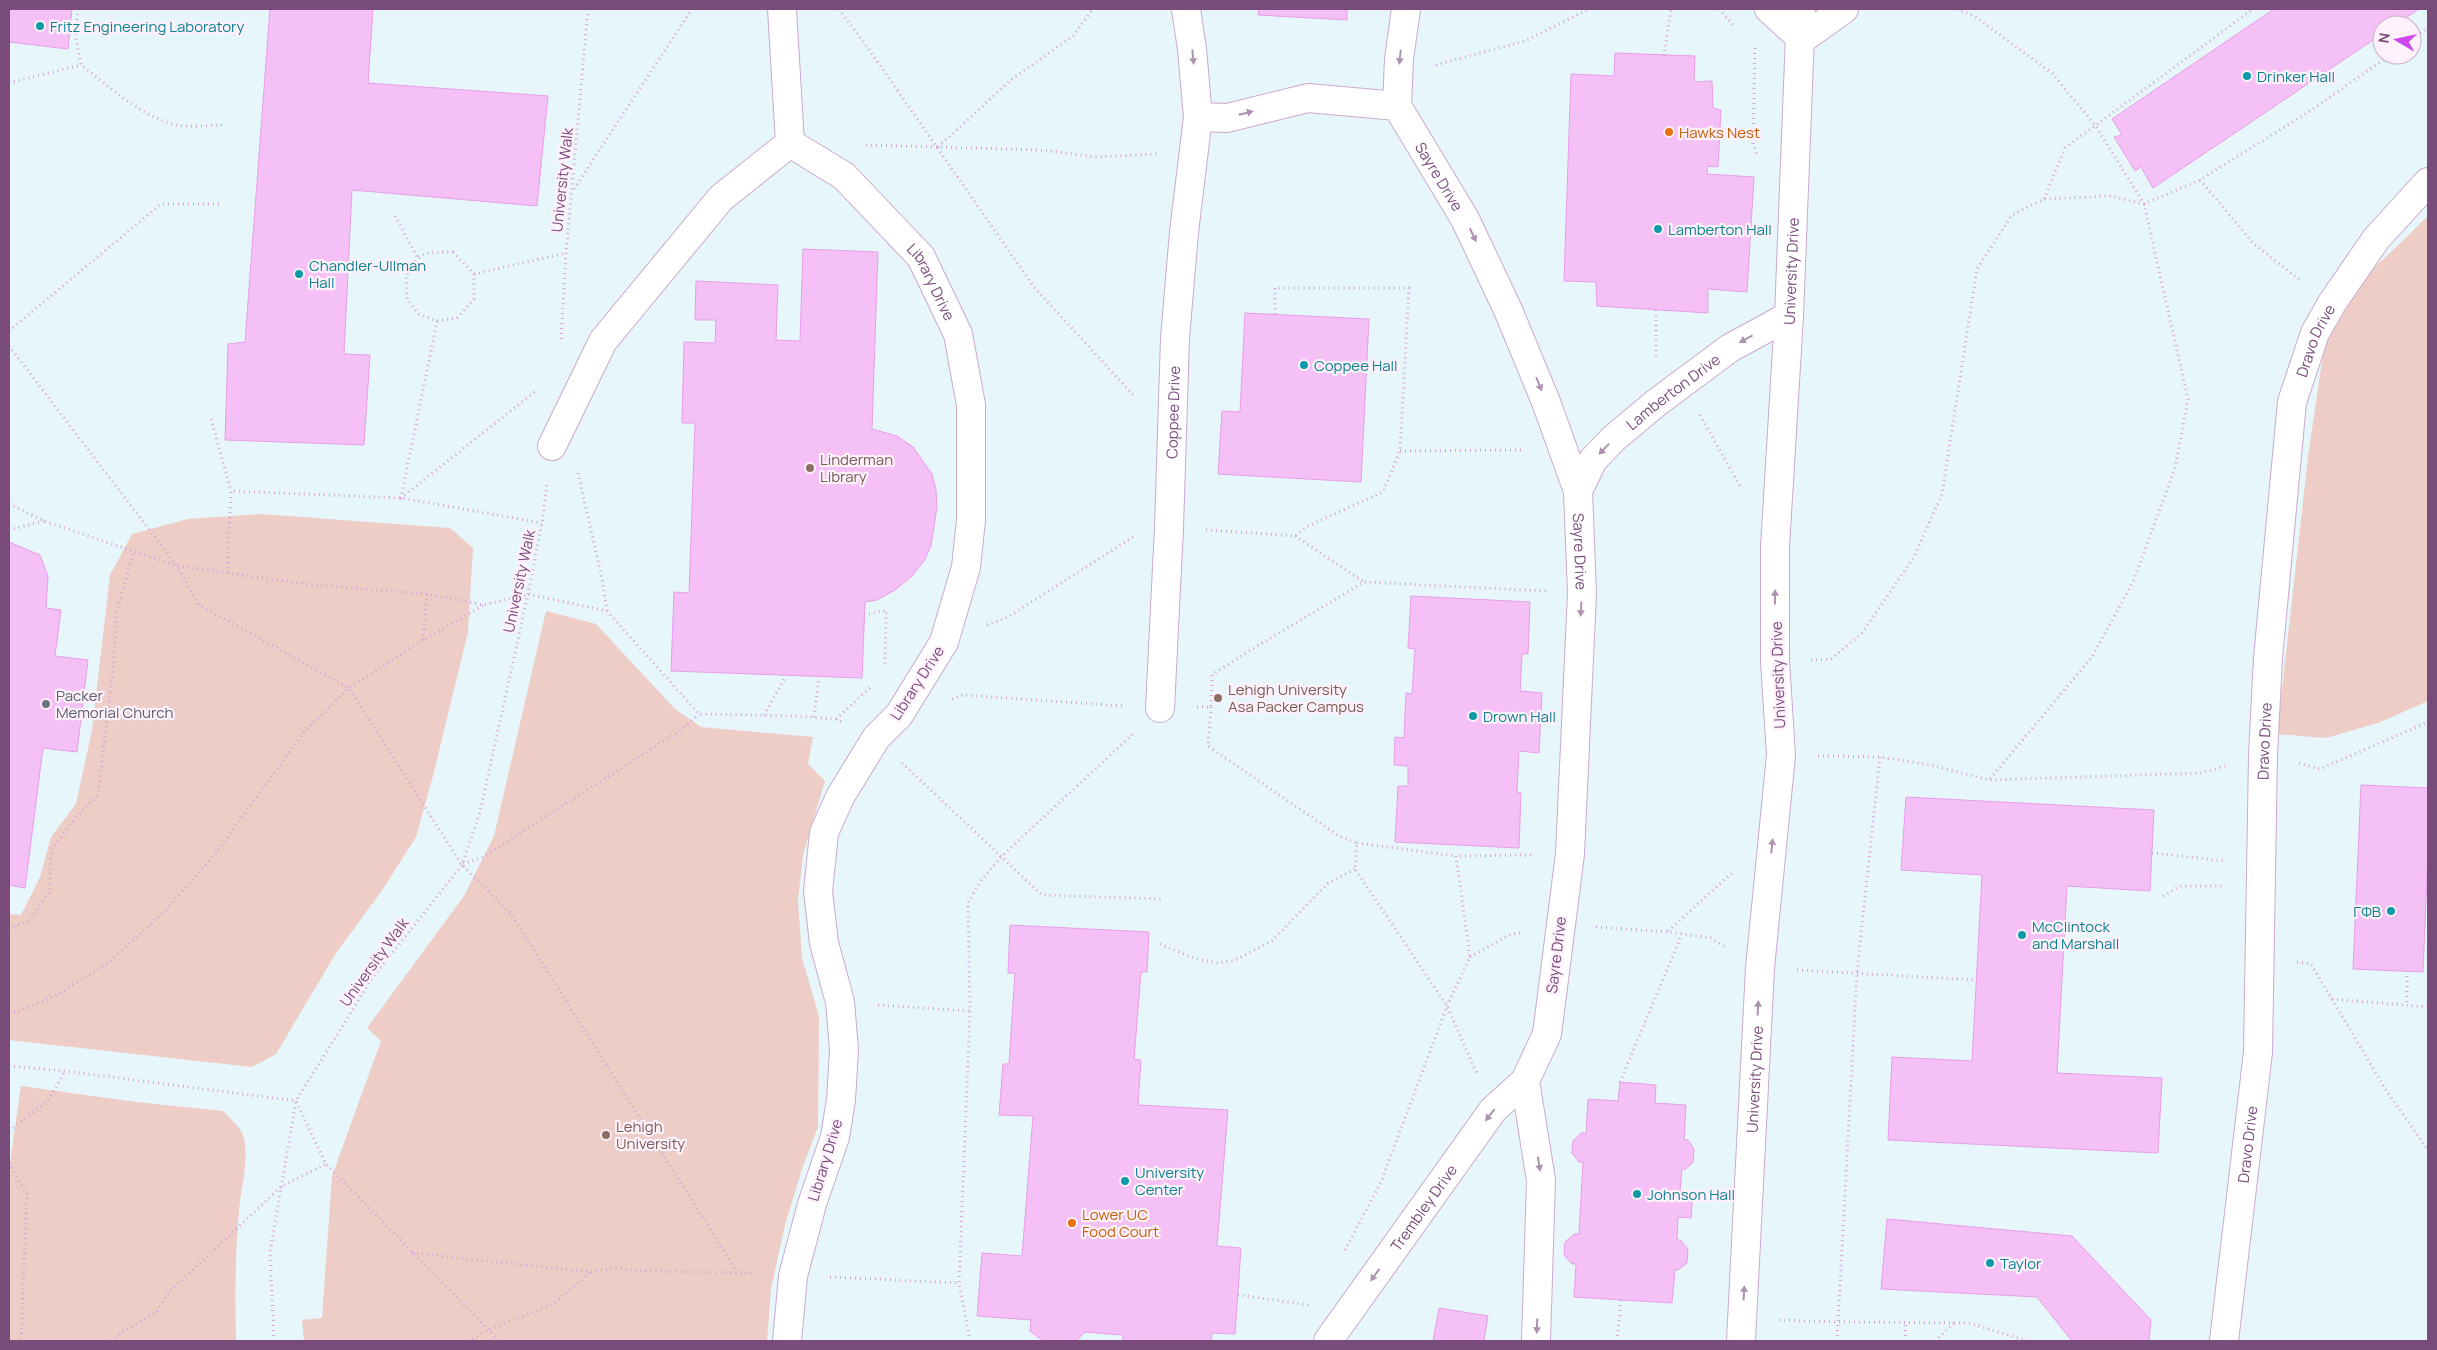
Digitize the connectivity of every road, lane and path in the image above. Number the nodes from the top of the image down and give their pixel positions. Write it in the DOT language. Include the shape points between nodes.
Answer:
graph roads {
  1 [pos="78,9"];
  2 [pos="588,9"];
  3 [pos="692,9"];
  4 [pos="782,9"];
  5 [pos="839,9"];
  6 [pos="1093,9"];
  7 [pos="1186,9"];
  8 [pos="1406,9"];
  9 [pos="1589,9"];
  10 [pos="1671,9"];
  11 [pos="1769,9"];
  12 [pos="1801,9"];
  13 [pos="1844,9"];
  14 [pos="1957,9"];
  15 [pos="2254,9"];
  16 [pos="1802,39"];
  17 [pos="1664,56"];
  18 [pos="82,65"];
  19 [pos="2376,65"];
  20 [pos="1399,75"];
  21 [pos="9,83"];
  22 [pos="1397,106"];
  23 [pos="1198,117"];
  24 [pos="222,125"];
  25 [pos="2095,125"];
  26 [pos="790,143"];
  27 [pos="864,145"];
  28 [pos="937,147"];
  29 [pos="1193,158"];
  30 [pos="2200,180"];
  31 [pos="2428,182"];
  32 [pos="573,189"];
  33 [pos="2044,199"];
  34 [pos="219,204"];
  35 [pos="2144,204"];
  36 [pos="395,216"];
  37 [pos="566,253"];
  38 [pos="418,258"];
  39 [pos="474,274"];
  40 [pos="2303,282"];
  41 [pos="1275,314"];
  42 [pos="1789,316"];
  43 [pos="437,321"];
  44 [pos="9,331"];
  45 [pos="561,342"];
  46 [pos="9,346"];
  47 [pos="544,384"];
  48 [pos="1682,384"];
  49 [pos="1139,401"];
  50 [pos="566,418"];
  51 [pos="211,419"];
  52 [pos="552,446"];
  53 [pos="1564,450"];
  54 [pos="1400,451"];
  55 [pos="231,491"];
  56 [pos="1578,491"];
  57 [pos="1746,496"];
  58 [pos="401,498"];
  59 [pos="9,504"];
  60 [pos="44,521"];
  61 [pos="542,523"];
  62 [pos="1169,528"];
  63 [pos="9,530"];
  64 [pos="1295,536"];
  65 [pos="134,551"];
  66 [pos="176,566"];
  67 [pos="227,573"];
  68 [pos="1364,582"];
  69 [pos="1582,593"];
  70 [pos="427,594"];
  71 [pos="528,594"];
  72 [pos="484,605"];
  73 [pos="607,611"];
  74 [pos="864,615"];
  75 [pos="981,628"];
  76 [pos="423,640"];
  77 [pos="1775,661"];
  78 [pos="885,675"];
  79 [pos="786,676"];
  80 [pos="819,677"];
  81 [pos="878,681"];
  82 [pos="349,688"];
  83 [pos="947,700"];
  84 [pos="1211,707"];
  85 [pos="1160,708"];
  86 [pos="699,714"];
  87 [pos="764,715"];
  88 [pos="899,715"];
  89 [pos="814,718"];
  90 [pos="835,719"];
  91 [pos="2428,722"];
  92 [pos="876,738"];
  93 [pos="1844,756"];
  94 [pos="1880,757"];
  95 [pos="2293,762"];
  96 [pos="2201,773"];
  97 [pos="1989,780"];
  98 [pos="1357,843"];
  99 [pos="2152,853"];
  100 [pos="1570,854"];
  101 [pos="1002,856"];
  102 [pos="1456,856"];
  103 [pos="2229,861"];
  104 [pos="462,865"];
  105 [pos="1356,869"];
  106 [pos="1718,884"];
  107 [pos="2222,886"];
  108 [pos="2163,896"];
  109 [pos="1162,899"];
  110 [pos="1601,926"];
  111 [pos="9,928"];
  112 [pos="1668,932"];
  113 [pos="1682,934"];
  114 [pos="1160,944"];
  115 [pos="2310,964"];
  116 [pos="1760,968"];
  117 [pos="1857,972"];
  118 [pos="2407,972"];
  119 [pos="1976,980"];
  120 [pos="2332,999"];
  121 [pos="840,1002"];
  122 [pos="2408,1005"];
  123 [pos="1447,1006"];
  124 [pos="2428,1007"];
  125 [pos="970,1011"];
  126 [pos="9,1013"];
  127 [pos="9,1066"];
  128 [pos="65,1071"];
  129 [pos="1525,1081"];
  130 [pos="1620,1082"];
  131 [pos="296,1101"];
  132 [pos="1493,1110"];
  133 [pos="9,1131"];
  134 [pos="2428,1150"];
  135 [pos="9,1163"];
  136 [pos="326,1164"];
  137 [pos="282,1186"];
  138 [pos="412,1253"];
  139 [pos="1342,1255"];
  140 [pos="591,1272"];
  141 [pos="793,1276"];
  142 [pos="959,1282"];
  143 [pos="1238,1295"];
  144 [pos="1621,1300"];
  145 [pos="1313,1306"];
  146 [pos="1838,1322"];
  147 [pos="1906,1322"];
  148 [pos="1954,1322"];
  149 [pos="489,1330"];
  150 [pos="1742,1330"];
  151 [pos="21,1341"];
  152 [pos="111,1341"];
  153 [pos="274,1341"];
  154 [pos="468,1341"];
  155 [pos="500,1341"];
  156 [pos="787,1341"];
  157 [pos="970,1341"];
  158 [pos="1328,1341"];
  159 [pos="1536,1341"];
  160 [pos="1617,1341"];
  161 [pos="1837,1341"];
  162 [pos="1905,1341"];
  163 [pos="1935,1341"];
  164 [pos="2028,1341"];
  165 [pos="2224,1341"];
  1 -- 18 [label="path" via="75,33"];
  2 -- 32 [label="path, University Walk"];
  3 -- 32 [label="path"];
  4 -- 26 [label="street"];
  5 -- 28 [label="path"];
  6 -- 28 [label="path" via="1073,36 1012,80"];
  7 -- 23 [label="street, one-way"];
  8 -- 20 [label="street, one-way"];
  9 -- 20 [label="path" via="1525,41"];
  10 -- 17 [label="path"];
  11 -- 16 [label="street"];
  12 -- 16 [label="street, University Drive"];
  13 -- 16 [label="street"];
  14 -- 25 [label="path" via="1974,16 2052,73"];
  15 -- 25 [label="path"];
  16 -- 42 [label="street, University Drive"];
  18 -- 21 [label="path"];
  18 -- 24 [label="path" via="148,113 177,125"];
  19 -- 30 [label="path" via="2310,111"];
  20 -- 22 [label="street"];
  23 -- 22 [label="street, one-way" via="1227,118 1308,98"];
  22 -- 53 [label="street, Sayre Drive, one-way" via="1465,218 1508,310"];
  23 -- 29 [label="street, Coppee Drive"];
  25 -- 33 [label="path" via="2065,148"];
  25 -- 35 [label="path"];
  26 -- 50 [label="street" via="721,198 604,341"];
  26 -- 88 [label="street, Library Drive" via="844,176 921,257 958,334 969,396 971,520 966,567 944,642"];
  27 -- 28 [label="path"];
  28 -- 29 [label="path" via="1040,150 1096,157 1165,153"];
  28 -- 49 [label="path" via="1034,287"];
  29 -- 62 [label="street, Coppee Drive" via="1175,338"];
  30 -- 35 [label="path"];
  30 -- 40 [label="path" via="2253,243"];
  31 -- 165 [label="street, Dravo Drive" via="2376,239 2332,303 2315,333 2292,402 2268,658 2263,755 2258,1052"];
  32 -- 37 [label="path, University Walk"];
  33 -- 35 [label="path" via="2111,196"];
  33 -- 77 [label="path" via="2012,215 1977,269 1942,494 1914,556 1862,633 1831,659"];
  34 -- 44 [label="path" via="162,204"];
  35 -- 97 [label="path" via="2188,399 2175,468 2133,582 2092,657"];
  36 -- 38 [label="path"];
  37 -- 39 [label="path"];
  37 -- 45 [label="path, University Walk"];
  38 -- 39 [label="path" via="426,253 453,252"];
  38 -- 43 [label="path" via="406,276 407,298 419,314"];
  39 -- 43 [label="path" via="474,299 458,318"];
  41 -- 54 [label="path" via="1275,288 1409,288"];
  42 -- 48 [label="street, Lamberton Drive, one-way" via="1730,348"];
  77 -- 42 [label="street, University Drive, one-way" via="1775,547"];
  43 -- 58 [label="path"];
  46 -- 66 [label="path"];
  47 -- 58 [label="path"];
  48 -- 56 [label="street, Lamberton Drive, one-way" via="1613,439 1593,460"];
  48 -- 57 [label="path"];
  50 -- 52 [label="street"];
  50 -- 73 [label="path"];
  51 -- 55 [label="path"];
  52 -- 61 [label="path, University Walk"];
  53 -- 54 [label="path"];
  53 -- 56 [label="street, Sayre Drive"];
  54 -- 64 [label="path" via="1383,492"];
  55 -- 58 [label="path"];
  55 -- 67 [label="path"];
  56 -- 69 [label="street, Sayre Drive"];
  58 -- 61 [label="path"];
  59 -- 60 [label="path"];
  60 -- 63 [label="path"];
  60 -- 65 [label="path"];
  61 -- 71 [label="path, University Walk"];
  62 -- 64 [label="path"];
  62 -- 75 [label="path" via="1156,537 1130,537 1008,617"];
  62 -- 85 [label="street, Coppee Drive"];
  64 -- 68 [label="path"];
  65 -- 66 [label="path"];
  65 -- 111 [label="path" via="116,612 114,661 98,796 51,850 50,892 29,921"];
  66 -- 67 [label="path"];
  66 -- 82 [label="path" via="199,605"];
  67 -- 70 [label="path" via="314,585"];
  68 -- 69 [label="path"];
  68 -- 84 [label="path" via="1212,675"];
  69 -- 100 [label="street, Sayre Drive, one-way"];
  70 -- 72 [label="path"];
  70 -- 76 [label="path"];
  71 -- 72 [label="path"];
  71 -- 73 [label="path"];
  71 -- 104 [label="path, University Walk" via="480,812"];
  72 -- 76 [label="path"];
  73 -- 86 [label="path"];
  74 -- 78 [label="path" via="886,610"];
  76 -- 82 [label="path"];
  116 -- 77 [label="street, University Drive, one-way" via="1781,755"];
  79 -- 87 [label="path"];
  80 -- 89 [label="path"];
  81 -- 90 [label="path"];
  82 -- 104 [label="path"];
  82 -- 126 [label="path" via="303,733 218,849 164,912 109,962 56,994"];
  83 -- 85 [label="path" via="963,695"];
  84 -- 85 [label="path"];
  84 -- 98 [label="path" via="1208,746 1339,836"];
  85 -- 101 [label="path"];
  86 -- 87 [label="path"];
  86 -- 104 [label="path" via="681,730 483,857"];
  87 -- 89 [label="path"];
  88 -- 90 [label="path"];
  88 -- 92 [label="street, Library Drive"];
  89 -- 90 [label="path"];
  90 -- 92 [label="path"];
  91 -- 95 [label="path" via="2320,769"];
  92 -- 101 [label="path"];
  92 -- 121 [label="street, Library Drive" via="840,797 824,833 818,891 824,943"];
  93 -- 94 [label="path"];
  94 -- 97 [label="path"];
  94 -- 117 [label="path"];
  96 -- 97 [label="path"];
  98 -- 102 [label="path"];
  98 -- 105 [label="path"];
  99 -- 103 [label="path"];
  100 -- 102 [label="path"];
  100 -- 129 [label="street, Sayre Drive" via="1547,1034"];
  101 -- 109 [label="path" via="1042,895"];
  101 -- 125 [label="path" via="980,882 968,903"];
  102 -- 123 [label="path" via="1470,957"];
  104 -- 131 [label="path, University Walk" via="371,980"];
  104 -- 140 [label="path" via="511,914 737,1272 616,1268"];
  105 -- 114 [label="path" via="1328,883 1272,941 1235,960 1218,963 1196,959"];
  105 -- 123 [label="path"];
  106 -- 112 [label="path"];
  107 -- 108 [label="path" via="2180,886"];
  110 -- 112 [label="path"];
  112 -- 113 [label="path"];
  113 -- 116 [label="path" via="1711,938"];
  113 -- 130 [label="path"];
  115 -- 120 [label="path"];
  116 -- 117 [label="path"];
  150 -- 116 [label="street, University Drive, one-way"];
  117 -- 119 [label="path"];
  117 -- 146 [label="path"];
  118 -- 122 [label="path"];
  120 -- 122 [label="path"];
  120 -- 134 [label="path" via="2386,1090"];
  121 -- 125 [label="path"];
  121 -- 141 [label="street, Library Drive" via="844,1050 842,1100 835,1136"];
  122 -- 124 [label="path"];
  123 -- 132 [label="path"];
  123 -- 139 [label="path" via="1381,1182"];
  125 -- 142 [label="path"];
  127 -- 128 [label="path"];
  128 -- 131 [label="path"];
  128 -- 133 [label="path" via="48,1101"];
  129 -- 132 [label="street, Trembley Drive"];
  129 -- 159 [label="street, one-way" via="1541,1180"];
  131 -- 136 [label="path"];
  131 -- 137 [label="path, University Walk"];
  132 -- 158 [label="street, Trembley Drive, one-way"];
  135 -- 151 [label="path" via="27,1194"];
  136 -- 137 [label="path"];
  136 -- 138 [label="path"];
  137 -- 152 [label="path" via="168,1294 157,1312"];
  137 -- 153 [label="path, University Walk" via="270,1252"];
  138 -- 140 [label="path"];
  138 -- 149 [label="path"];
  140 -- 149 [label="path" via="553,1304"];
  141 -- 142 [label="path"];
  141 -- 156 [label="street, Library Drive"];
  142 -- 157 [label="path"];
  143 -- 145 [label="path"];
  144 -- 160 [label="path"];
  146 -- 147 [label="path"];
  146 -- 150 [label="path"];
  146 -- 161 [label="path"];
  147 -- 148 [label="path"];
  147 -- 162 [label="path"];
  148 -- 163 [label="path"];
  148 -- 164 [label="path" via="1969,1323"];
  149 -- 154 [label="path"];
  149 -- 155 [label="path"];
}
